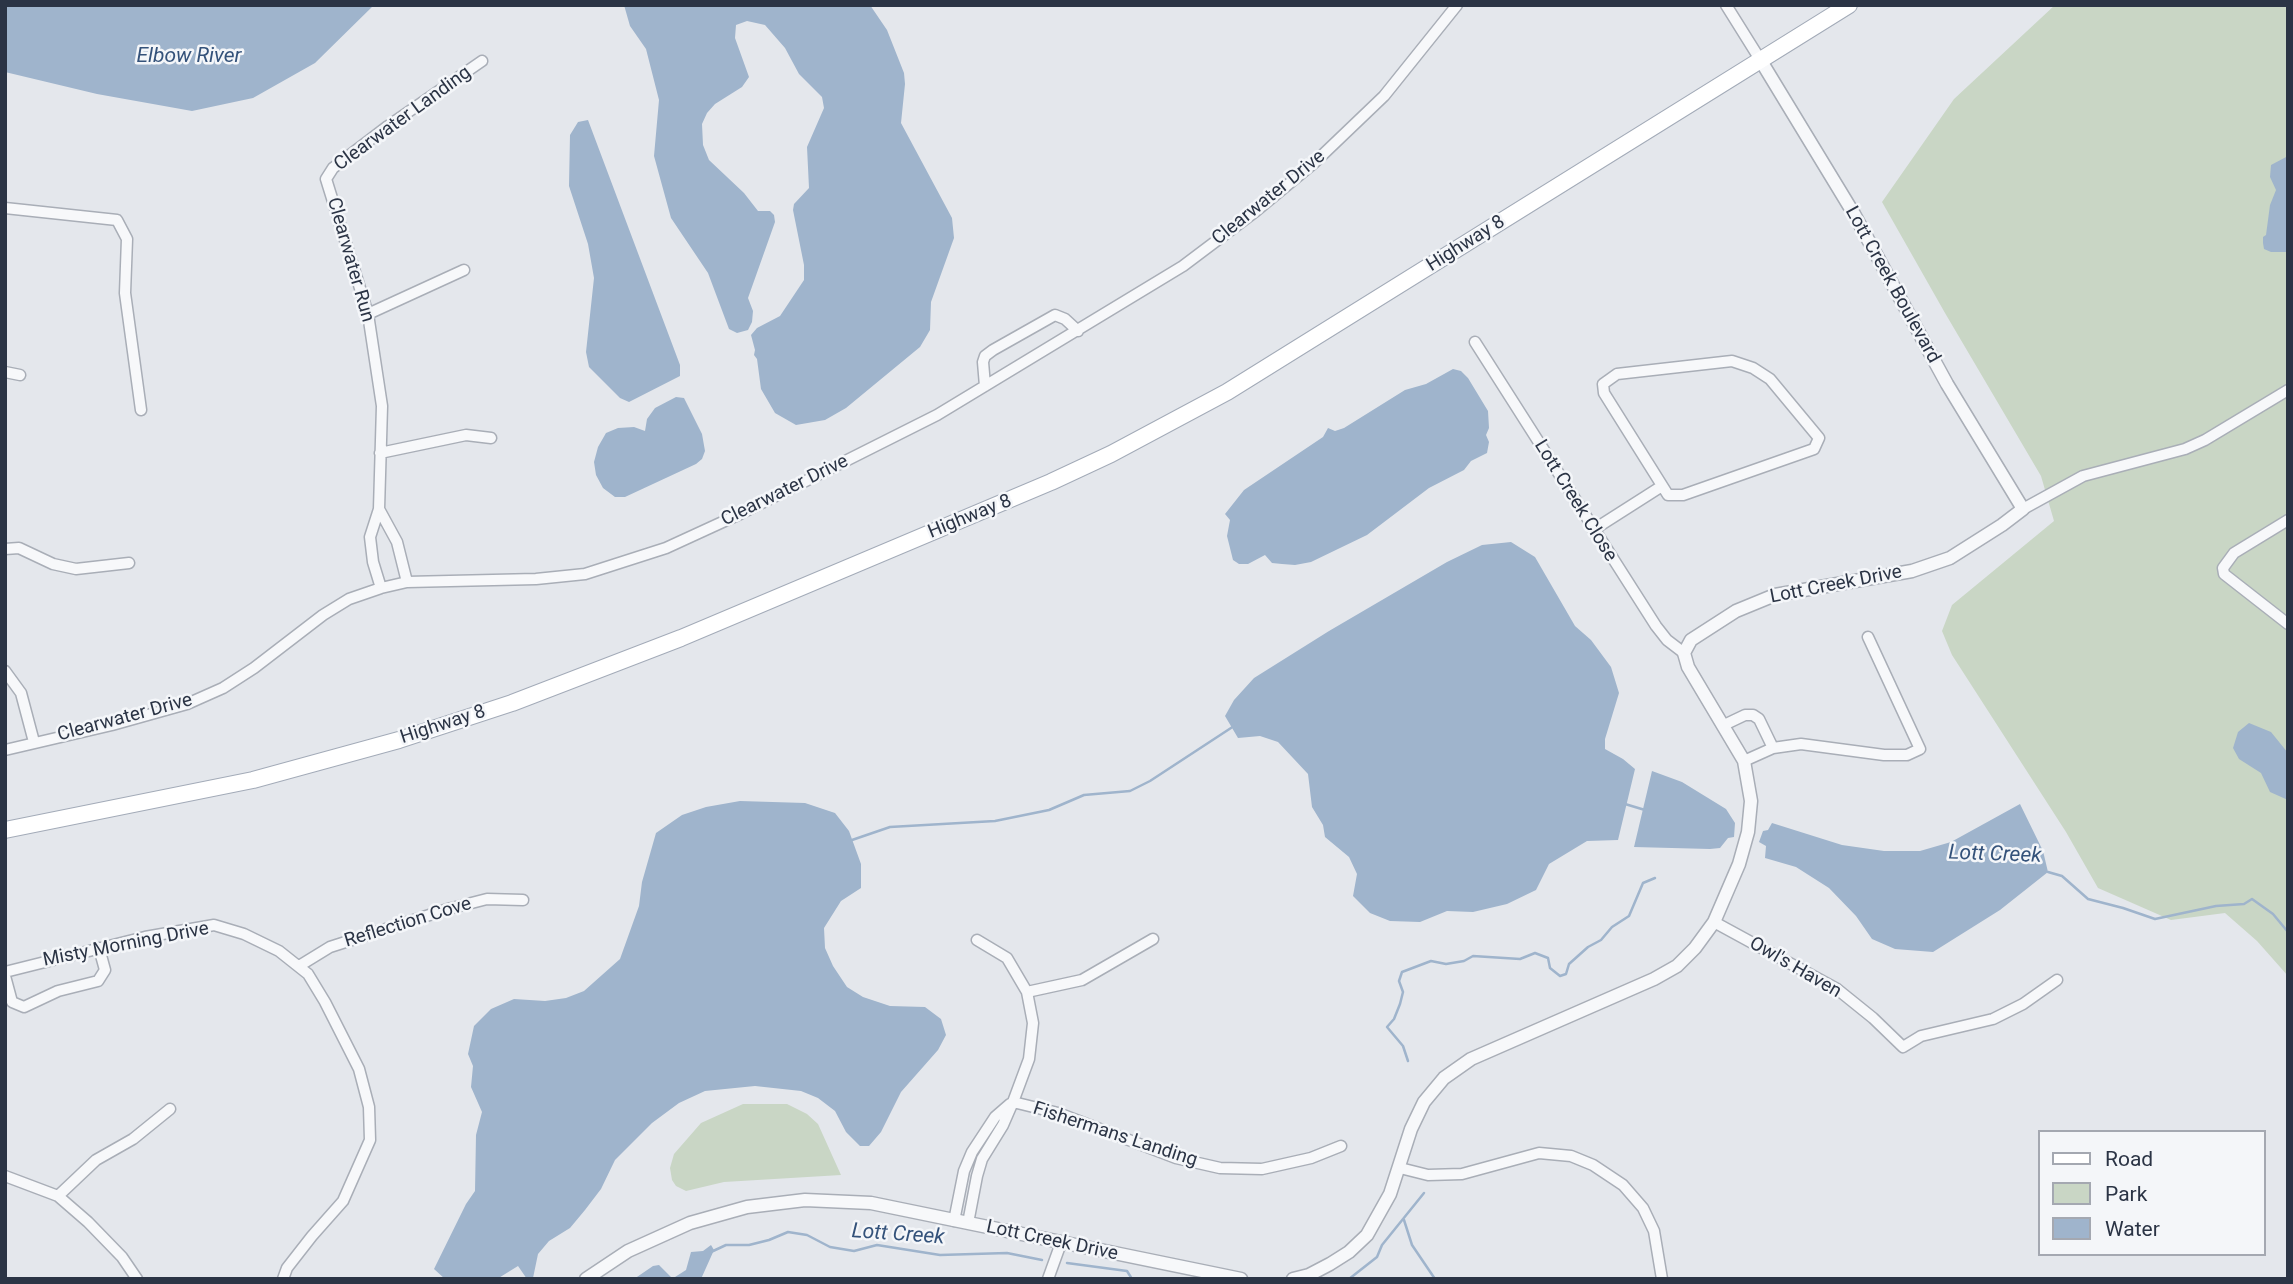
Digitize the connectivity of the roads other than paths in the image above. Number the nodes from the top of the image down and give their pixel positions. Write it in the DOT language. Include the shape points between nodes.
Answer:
graph roads {
  1 [pos="1457,5"];
  2 [pos="1726,5"];
  3 [pos="1849,5"];
  4 [pos="482,61"];
  5 [pos="1761,61"];
  6 [pos="326,179"];
  7 [pos="5,208"];
  8 [pos="464,270"];
  9 [pos="368,314"];
  10 [pos="1078,331"];
  11 [pos="1475,342"];
  12 [pos="5,372"];
  13 [pos="20,375"];
  14 [pos="985,386"];
  15 [pos="2288,390"];
  16 [pos="141,410"];
  17 [pos="491,438"];
  18 [pos="380,453"];
  19 [pos="1662,486"];
  20 [pos="379,509"];
  21 [pos="2023,509"];
  22 [pos="2288,520"];
  23 [pos="1593,530"];
  24 [pos="5,549"];
  25 [pos="129,563"];
  26 [pos="407,582"];
  27 [pos="381,588"];
  28 [pos="2288,624"];
  29 [pos="1868,637"];
  30 [pos="1684,653"];
  31 [pos="5,671"];
  32 [pos="1724,724"];
  33 [pos="34,742"];
  34 [pos="1773,748"];
  35 [pos="5,750"];
  36 [pos="1744,761"];
  37 [pos="5,830"];
  38 [pos="523,900"];
  39 [pos="1714,922"];
  40 [pos="1153,939"];
  41 [pos="977,940"];
  42 [pos="99,948"];
  43 [pos="299,966"];
  44 [pos="5,974"];
  45 [pos="2057,980"];
  46 [pos="1027,992"];
  47 [pos="1013,1102"];
  48 [pos="170,1109"];
  49 [pos="1341,1146"];
  50 [pos="1400,1168"];
  51 [pos="5,1175"];
  52 [pos="58,1196"];
  53 [pos="954,1220"];
  54 [pos="968,1223"];
  55 [pos="1061,1243"];
  56 [pos="1236,1278"];
  57 [pos="136,1279"];
  58 [pos="283,1279"];
  59 [pos="586,1279"];
  60 [pos="1048,1279"];
  61 [pos="1293,1279"];
  62 [pos="1662,1279"];
  1 -- 10 [label="street, Clearwater Drive" via="1384,96 1314,163 1183,266"];
  2 -- 5 [label="street"];
  3 -- 5 [label="main road, Highway 8"];
  4 -- 6 [label="street, Clearwater Landing" via="388,126 333,168"];
  5 -- 21 [label="street, Lott Creek Boulevard"];
  5 -- 37 [label="main road, Highway 8" via="1227,392 1023,495 611,666 443,726 253,780"];
  6 -- 9 [label="street, Clearwater Run"];
  7 -- 16 [label="street" via="117,219 127,239 125,293"];
  8 -- 9 [label="street"];
  9 -- 18 [label="street, Clearwater Run" via="382,406"];
  10 -- 14 [label="street, Clearwater Drive"];
  10 -- 14 [label="street" via="1055,315 993,350 983,362"];
  11 -- 23 [label="street, Lott Creek Close"];
  12 -- 13 [label="street"];
  14 -- 26 [label="street, Clearwater Drive" via="740,514 625,562 585,574 536,579"];
  15 -- 21 [label="street, Lott Creek Drive" via="2185,449 2082,477"];
  17 -- 18 [label="street" via="467,435"];
  18 -- 20 [label="street, Clearwater Run"];
  19 -- 19 [label="street" via="1604,393 1603,384 1617,374 1732,361 1770,379 1819,438 1814,449 1683,495 1668,495"];
  19 -- 23 [label="street"];
  20 -- 26 [label="street, Clearwater Run" via="397,542"];
  20 -- 27 [label="street, Clearwater Run" via="370,545"];
  21 -- 30 [label="street, Lott Creek Drive" via="1950,558 1928,566 1754,602 1692,640"];
  22 -- 28 [label="street" via="2234,554 2223,568 2224,574"];
  23 -- 30 [label="street, Lott Creek Close" via="1663,636"];
  24 -- 25 [label="street" via="19,548 76,569"];
  26 -- 27 [label="street, Clearwater Drive"];
  27 -- 33 [label="street, Clearwater Drive" via="331,609 254,668 187,704"];
  29 -- 34 [label="street" via="1920,749 1907,755 1884,755 1822,745"];
  30 -- 32 [label="street"];
  31 -- 33 [label="street" via="21,693"];
  32 -- 34 [label="street" via="1753,715"];
  32 -- 36 [label="street"];
  33 -- 35 [label="street, Clearwater Drive"];
  34 -- 36 [label="street"];
  36 -- 39 [label="street" via="1751,802 1748,832"];
  38 -- 43 [label="street, Reflection Cove" via="487,899 448,909 330,947"];
  39 -- 45 [label="street, Owl's Haven" via="1837,989 1903,1047 1921,1036 1993,1019"];
  39 -- 50 [label="street" via="1695,948 1654,979 1471,1059 1444,1078 1415,1120"];
  40 -- 46 [label="street" via="1082,980"];
  41 -- 46 [label="street" via="1007,958"];
  42 -- 43 [label="street, Misty Morning Drive" via="214,925 244,934"];
  42 -- 44 [label="street, Misty Morning Drive"];
  42 -- 44 [label="street" via="105,970 98,981 58,991 24,1007 12,1002"];
  43 -- 58 [label="street, Misty Morning Drive" via="326,1002 359,1069 369,1107 370,1140 343,1201 295,1257"];
  46 -- 47 [label="street" via="1033,1023 1029,1059"];
  47 -- 49 [label="street, Fishermans Landing" via="1058,1113 1176,1158 1220,1168 1262,1169"];
  47 -- 53 [label="street" via="995,1117 972,1152"];
  47 -- 54 [label="street" via="982,1158"];
  48 -- 52 [label="street" via="133,1139 96,1160"];
  50 -- 61 [label="street" via="1367,1235 1330,1265"];
  50 -- 62 [label="street" via="1428,1175 1462,1174 1539,1153 1571,1156 1593,1165 1623,1185 1643,1208 1654,1231"];
  51 -- 52 [label="street"];
  52 -- 57 [label="street" via="113,1249"];
  53 -- 54 [label="street, Lott Creek Drive"];
  53 -- 59 [label="street, Lott Creek Drive" via="847,1201 756,1205 663,1234"];
  54 -- 55 [label="street, Lott Creek Drive"];
  55 -- 56 [label="street, Lott Creek Drive"];
  55 -- 60 [label="street"];
}
